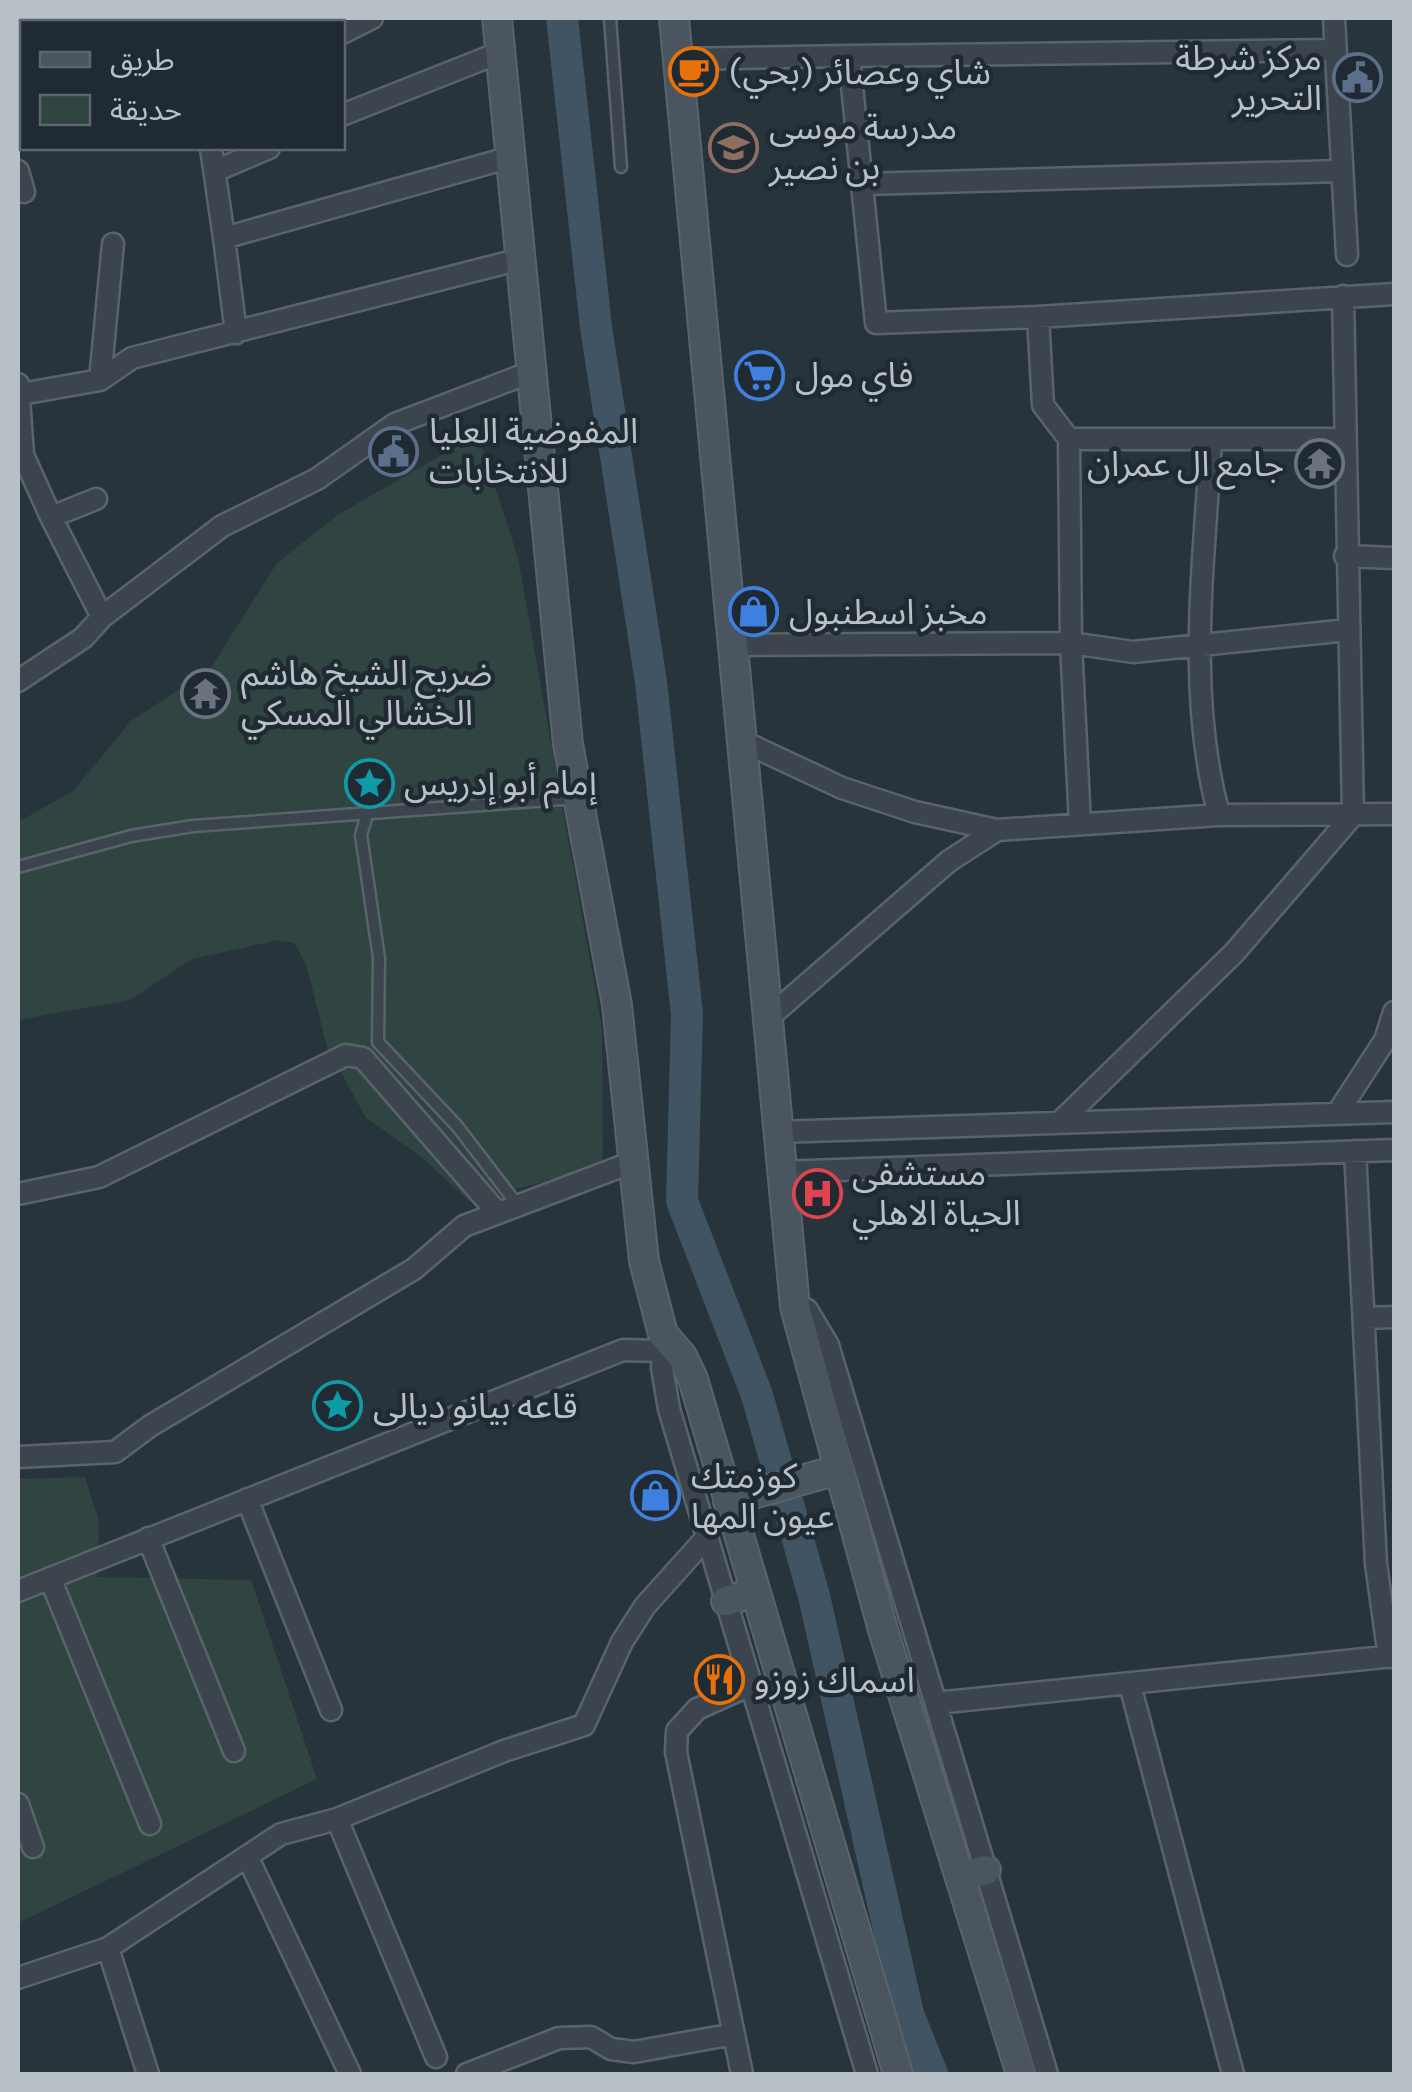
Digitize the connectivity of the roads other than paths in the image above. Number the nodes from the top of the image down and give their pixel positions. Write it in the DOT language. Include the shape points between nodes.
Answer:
graph roads {
  1 [pos="372,18"];
  2 [pos="497,18"];
  3 [pos="610,18"];
  4 [pos="674,18"];
  5 [pos="1334,18"];
  6 [pos="345,32"];
  7 [pos="1334,50"];
  8 [pos="501,52"];
  9 [pos="848,56"];
  10 [pos="678,59"];
  11 [pos="345,115"];
  12 [pos="211,150"];
  13 [pos="264,150"];
  14 [pos="511,156"];
  15 [pos="622,167"];
  16 [pos="18,171"];
  17 [pos="215,171"];
  18 [pos="1340,171"];
  19 [pos="864,184"];
  20 [pos="24,192"];
  21 [pos="224,238"];
  22 [pos="113,244"];
  23 [pos="1346,255"];
  24 [pos="521,260"];
  25 [pos="1394,294"];
  26 [pos="1343,296"];
  27 [pos="1038,317"];
  28 [pos="236,333"];
  29 [pos="531,372"];
  30 [pos="100,380"];
  31 [pos="19,388"];
  32 [pos="1069,439"];
  33 [pos="1344,439"];
  34 [pos="1211,440"];
  35 [pos="96,498"];
  36 [pos="51,516"];
  37 [pos="1345,556"];
  38 [pos="1394,558"];
  39 [pos="102,617"];
  40 [pos="1348,630"];
  41 [pos="1071,644"];
  42 [pos="1200,644"];
  43 [pos="735,646"];
  44 [pos="18,680"];
  45 [pos="744,742"];
  46 [pos="578,798"];
  47 [pos="368,812"];
  48 [pos="1394,814"];
  49 [pos="1218,815"];
  50 [pos="1353,816"];
  51 [pos="1080,824"];
  52 [pos="997,830"];
  53 [pos="18,867"];
  54 [pos="1394,1012"];
  55 [pos="768,1018"];
  56 [pos="1394,1112"];
  57 [pos="1337,1114"];
  58 [pos="1059,1123"];
  59 [pos="776,1132"];
  60 [pos="1394,1150"];
  61 [pos="1355,1151"];
  62 [pos="633,1162"];
  63 [pos="780,1172"];
  64 [pos="18,1194"];
  65 [pos="506,1207"];
  66 [pos="795,1308"];
  67 [pos="1394,1317"];
  68 [pos="1364,1318"];
  69 [pos="662,1343"];
  70 [pos="18,1457"];
  71 [pos="1394,1463"];
  72 [pos="1371,1464"];
  73 [pos="837,1470"];
  74 [pos="247,1498"];
  75 [pos="728,1501"];
  76 [pos="707,1537"];
  77 [pos="148,1538"];
  78 [pos="50,1578"];
  79 [pos="18,1590"];
  80 [pos="755,1592"];
  81 [pos="726,1601"];
  82 [pos="1392,1656"];
  83 [pos="1130,1685"];
  84 [pos="748,1686"];
  85 [pos="936,1703"];
  86 [pos="331,1710"];
  87 [pos="234,1750"];
  88 [pos="18,1804"];
  89 [pos="337,1820"];
  90 [pos="150,1824"];
  91 [pos="33,1847"];
  92 [pos="248,1858"];
  93 [pos="973,1873"];
  94 [pos="108,1948"];
  95 [pos="18,1978"];
  96 [pos="734,2034"];
  97 [pos="436,2057"];
  98 [pos="148,2074"];
  99 [pos="350,2074"];
  100 [pos="467,2074"];
  101 [pos="742,2074"];
  102 [pos="868,2074"];
  103 [pos="898,2074"];
  104 [pos="1021,2074"];
  105 [pos="1047,2074"];
  106 [pos="1233,2074"];
  1 -- 6 [label="street"];
  2 -- 8 [label="street"];
  3 -- 15 [label="lane"];
  4 -- 10 [label="street"];
  5 -- 7 [label="street"];
  7 -- 9 [label="street"];
  7 -- 18 [label="street"];
  8 -- 11 [label="street"];
  8 -- 14 [label="street"];
  9 -- 10 [label="street"];
  9 -- 19 [label="street"];
  10 -- 43 [label="street"];
  12 -- 17 [label="street"];
  13 -- 17 [label="street"];
  14 -- 21 [label="street"];
  14 -- 24 [label="street"];
  16 -- 20 [label="street"];
  17 -- 21 [label="street"];
  18 -- 19 [label="street"];
  18 -- 23 [label="street"];
  19 -- 27 [label="street" via="876,322"];
  21 -- 28 [label="street"];
  22 -- 30 [label="street"];
  24 -- 28 [label="street"];
  24 -- 29 [label="street"];
  25 -- 26 [label="street"];
  26 -- 27 [label="street"];
  26 -- 33 [label="street"];
  27 -- 32 [label="street" via="1043,405"];
  28 -- 30 [label="street" via="132,358"];
  29 -- 39 [label="street" via="395,424 317,479 222,526"];
  29 -- 46 [label="street"];
  30 -- 31 [label="street"];
  31 -- 36 [label="street" via="23,454"];
  32 -- 34 [label="street"];
  32 -- 41 [label="street"];
  33 -- 34 [label="street"];
  33 -- 37 [label="street"];
  34 -- 42 [label="street"];
  35 -- 36 [label="street"];
  36 -- 39 [label="street"];
  37 -- 38 [label="street"];
  37 -- 40 [label="street"];
  39 -- 44 [label="street"];
  40 -- 42 [label="street"];
  40 -- 50 [label="street"];
  41 -- 42 [label="street" via="1133,652"];
  41 -- 43 [label="street"];
  41 -- 51 [label="street"];
  42 -- 49 [label="street" via="1202,746"];
  43 -- 45 [label="street"];
  45 -- 52 [label="street" via="842,788"];
  45 -- 55 [label="street"];
  46 -- 47 [label="lane"];
  46 -- 62 [label="street" via="617,1005"];
  47 -- 53 [label="lane" via="193,826"];
  47 -- 65 [label="lane" via="361,834 379,958 378,1042 457,1126"];
  48 -- 50 [label="street"];
  49 -- 50 [label="street"];
  49 -- 51 [label="street"];
  50 -- 58 [label="street" via="1234,953"];
  51 -- 52 [label="street"];
  52 -- 55 [label="street" via="949,862"];
  54 -- 57 [label="street" via="1385,1040"];
  55 -- 59 [label="street"];
  56 -- 57 [label="street"];
  57 -- 58 [label="street"];
  58 -- 59 [label="street"];
  59 -- 63 [label="street"];
  60 -- 61 [label="street"];
  61 -- 63 [label="street"];
  61 -- 68 [label="street"];
  62 -- 65 [label="street"];
  62 -- 69 [label="street"];
  63 -- 66 [label="street"];
  64 -- 65 [label="street" via="98,1176 346,1055 363,1058"];
  65 -- 70 [label="street" via="464,1226 414,1269 115,1452"];
  66 -- 73 [label="street"];
  66 -- 85 [label="street" via="806,1310 828,1346"];
  67 -- 68 [label="street"];
  68 -- 72 [label="street"];
  69 -- 74 [label="street" via="622,1350"];
  69 -- 75 [label="street" via="688,1367"];
  69 -- 76 [label="street" via="669,1408"];
  71 -- 72 [label="street"];
  72 -- 82 [label="street" via="1376,1564"];
  73 -- 75 [label="street"];
  73 -- 93 [label="street"];
  74 -- 77 [label="street"];
  74 -- 86 [label="street"];
  75 -- 80 [label="street"];
  76 -- 81 [label="street"];
  76 -- 89 [label="street" via="645,1606 584,1725"];
  77 -- 78 [label="street"];
  77 -- 87 [label="street"];
  78 -- 79 [label="street"];
  78 -- 90 [label="street"];
  80 -- 81 [label="street"];
  80 -- 103 [label="street"];
  81 -- 84 [label="street"];
  82 -- 83 [label="street"];
  83 -- 85 [label="street"];
  83 -- 106 [label="street"];
  84 -- 96 [label="street" via="698,1708 677,1731 676,1752"];
  84 -- 102 [label="street"];
  85 -- 93 [label="street"];
  88 -- 91 [label="street"];
  89 -- 92 [label="street" via="281,1834"];
  89 -- 97 [label="street"];
  92 -- 94 [label="street"];
  92 -- 99 [label="street"];
  93 -- 104 [label="street"];
  93 -- 105 [label="street"];
  94 -- 95 [label="street"];
  94 -- 98 [label="street"];
  96 -- 100 [label="street" via="634,2052 591,2037 559,2038"];
  96 -- 101 [label="street"];
}
